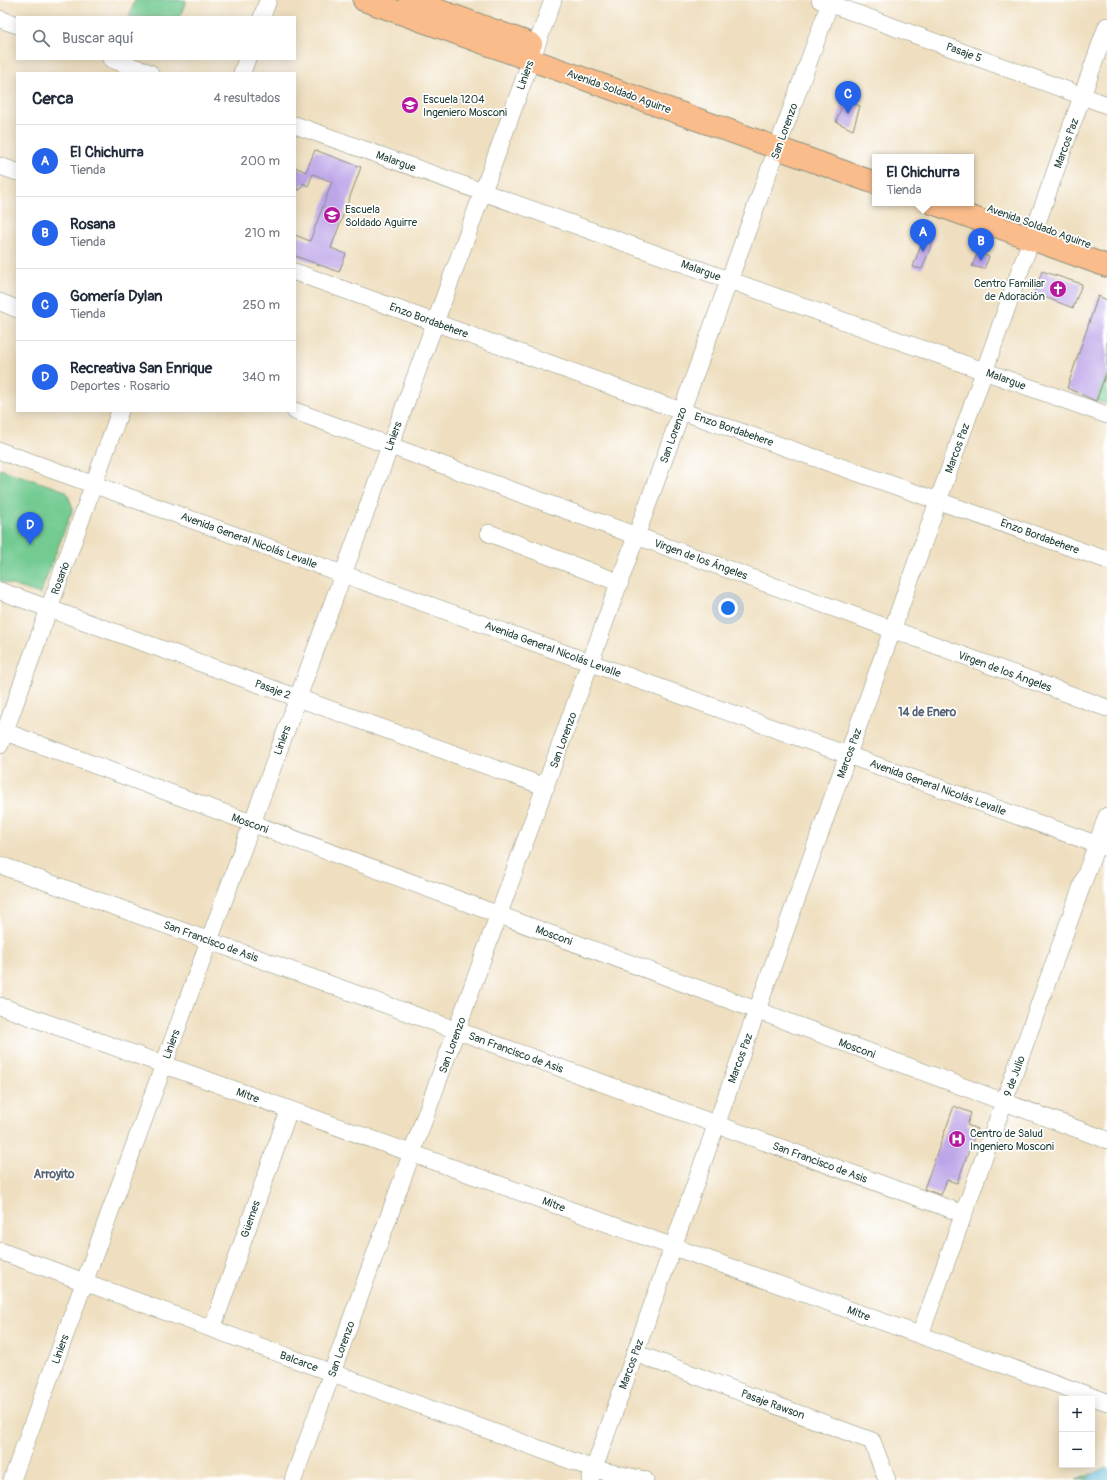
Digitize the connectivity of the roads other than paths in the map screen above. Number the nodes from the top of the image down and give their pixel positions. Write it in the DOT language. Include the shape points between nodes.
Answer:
graph roads {
  1 [pos="268,0"];
  2 [pos="364,0"];
  3 [pos="410,0"];
  4 [pos="553,0"];
  5 [pos="827,1"];
  6 [pos="262,16"];
  7 [pos="0,19"];
  8 [pos="16,25"];
  9 [pos="1107,26"];
  10 [pos="533,52"];
  11 [pos="114,60"];
  12 [pos="247,60"];
  13 [pos="147,72"];
  14 [pos="242,72"];
  15 [pos="1082,96"];
  16 [pos="1107,105"];
  17 [pos="296,125"];
  18 [pos="781,141"];
  19 [pos="0,166"];
  20 [pos="872,166"];
  21 [pos="16,172"];
  22 [pos="872,182"];
  23 [pos="482,192"];
  24 [pos="974,202"];
  25 [pos="943,206"];
  26 [pos="1034,232"];
  27 [pos="1107,250"];
  28 [pos="1107,266"];
  29 [pos="296,272"];
  30 [pos="730,280"];
  31 [pos="0,302"];
  32 [pos="16,308"];
  33 [pos="435,322"];
  34 [pos="984,371"];
  35 [pos="296,410"];
  36 [pos="681,411"];
  37 [pos="120,412"];
  38 [pos="1107,415"];
  39 [pos="390,445"];
  40 [pos="0,451"];
  41 [pos="94,484"];
  42 [pos="939,500"];
  43 [pos="488,533"];
  44 [pos="637,536"];
  45 [pos="1107,560"];
  46 [pos="343,574"];
  47 [pos="620,583"];
  48 [pos="0,592"];
  49 [pos="49,609"];
  50 [pos="892,630"];
  51 [pos="591,663"];
  52 [pos="298,698"];
  53 [pos="1107,708"];
  54 [pos="2,736"];
  55 [pos="848,755"];
  56 [pos="546,787"];
  57 [pos="1107,816"];
  58 [pos="252,824"];
  59 [pos="1102,846"];
  60 [pos="0,865"];
  61 [pos="499,915"];
  62 [pos="209,941"];
  63 [pos="0,1006"];
  64 [pos="757,1011"];
  65 [pos="457,1030"];
  66 [pos="164,1065"];
  67 [pos="1004,1102"];
  68 [pos="289,1110"];
  69 [pos="716,1124"];
  70 [pos="1107,1140"];
  71 [pos="412,1154"];
  72 [pos="964,1214"];
  73 [pos="673,1247"];
  74 [pos="0,1251"];
  75 [pos="84,1282"];
  76 [pos="212,1329"];
  77 [pos="920,1335"];
  78 [pos="635,1353"];
  79 [pos="332,1373"];
  80 [pos="1107,1402"];
  81 [pos="592,1475"];
  82 [pos="12,1480"];
  83 [pos="293,1480"];
  84 [pos="645,1480"];
  85 [pos="887,1480"];
  1 -- 6 [label="street"];
  2 -- 10 [label="main road, Avenida Soldado Aguirre"];
  3 -- 10 [label="main road, Avenida Soldado Aguirre"];
  4 -- 10 [label="street, Liniers"];
  5 -- 15 [label="street, Pasaje 5"];
  5 -- 18 [label="street, San Lorenzo"];
  7 -- 8 [label="street"];
  9 -- 15 [label="street, Marcos Paz"];
  10 -- 18 [label="main road, Avenida Soldado Aguirre"];
  10 -- 23 [label="street, Liniers"];
  11 -- 13 [label="street"];
  12 -- 14 [label="street"];
  15 -- 16 [label="street, Pasaje 5"];
  15 -- 26 [label="street, Marcos Paz"];
  17 -- 23 [label="street, Malargue"];
  18 -- 20 [label="main road, Avenida Soldado Aguirre"];
  18 -- 22 [label="main road, Avenida Soldado Aguirre"];
  18 -- 30 [label="street, San Lorenzo"];
  19 -- 21 [label="street"];
  23 -- 30 [label="street, Malargue"];
  23 -- 33 [label="street, Liniers"];
  24 -- 26 [label="main road, Avenida Soldado Aguirre"];
  25 -- 26 [label="main road, Avenida Soldado Aguirre"];
  26 -- 27 [label="main road, Avenida Soldado Aguirre"];
  26 -- 28 [label="main road, Avenida Soldado Aguirre"];
  26 -- 34 [label="street, Marcos Paz"];
  29 -- 33 [label="street, Enzo Bordabehere"];
  30 -- 34 [label="street, Malargue"];
  30 -- 36 [label="street, San Lorenzo"];
  31 -- 32 [label="street"];
  33 -- 36 [label="street, Enzo Bordabehere"];
  33 -- 39 [label="street, Liniers"];
  34 -- 38 [label="street, Malargue"];
  34 -- 42 [label="street, Marcos Paz"];
  35 -- 39 [label="street, Virgen de los Ángeles"];
  36 -- 42 [label="street, Enzo Bordabehere"];
  36 -- 44 [label="street, San Lorenzo"];
  37 -- 41 [label="street, Rosario"];
  39 -- 44 [label="street, Virgen de los Ángeles"];
  39 -- 46 [label="street, Liniers"];
  40 -- 41 [label="street, Avenida General Nicolás Levalle"];
  41 -- 46 [label="street, Avenida General Nicolás Levalle"];
  41 -- 49 [label="street, Rosario"];
  42 -- 45 [label="street, Enzo Bordabehere"];
  42 -- 50 [label="street, Marcos Paz"];
  43 -- 47 [label="street"];
  44 -- 47 [label="street, San Lorenzo"];
  44 -- 50 [label="street, Virgen de los Ángeles"];
  46 -- 51 [label="street, Avenida General Nicolás Levalle"];
  46 -- 52 [label="street, Liniers"];
  47 -- 51 [label="street, San Lorenzo"];
  48 -- 49 [label="street, Pasaje 2"];
  49 -- 52 [label="street, Pasaje 2"];
  49 -- 54 [label="street, Rosario"];
  50 -- 53 [label="street, Virgen de los Ángeles"];
  50 -- 55 [label="street, Marcos Paz"];
  51 -- 55 [label="street, Avenida General Nicolás Levalle"];
  51 -- 56 [label="street, San Lorenzo"];
  52 -- 56 [label="street, Pasaje 2"];
  52 -- 58 [label="street, Liniers"];
  54 -- 58 [label="street, Mosconi"];
  55 -- 59 [label="street, Avenida General Nicolás Levalle"];
  55 -- 64 [label="street, Marcos Paz"];
  56 -- 61 [label="street, San Lorenzo"];
  57 -- 59 [label="street, 9 de Julio"];
  58 -- 61 [label="street, Mosconi"];
  58 -- 62 [label="street, Liniers"];
  59 -- 67 [label="street, 9 de Julio"];
  60 -- 62 [label="street, San Francisco de Asis"];
  61 -- 64 [label="street, Mosconi"];
  61 -- 65 [label="street, San Lorenzo"];
  62 -- 65 [label="street, San Francisco de Asis"];
  62 -- 66 [label="street, Liniers"];
  63 -- 66 [label="street, Mitre"];
  64 -- 67 [label="street, Mosconi"];
  64 -- 69 [label="street, Marcos Paz"];
  65 -- 69 [label="street, San Francisco de Asis"];
  65 -- 71 [label="street, San Lorenzo"];
  66 -- 68 [label="street, Mitre"];
  66 -- 75 [label="street, Liniers"];
  67 -- 70 [label="street, Mosconi"];
  67 -- 72 [label="street, 9 de Julio"];
  68 -- 71 [label="street, Mitre"];
  68 -- 76 [label="street, Güemes"];
  69 -- 72 [label="street, San Francisco de Asis"];
  69 -- 73 [label="street, Marcos Paz"];
  71 -- 73 [label="street, Mitre"];
  71 -- 79 [label="street, San Lorenzo"];
  72 -- 77 [label="street, 9 de Julio"];
  73 -- 77 [label="street, Mitre"];
  73 -- 78 [label="street, Marcos Paz"];
  74 -- 75 [label="street, Balcarce"];
  75 -- 76 [label="street, Balcarce"];
  75 -- 82 [label="street, Liniers"];
  76 -- 79 [label="street, Balcarce"];
  77 -- 80 [label="street, Mitre"];
  78 -- 81 [label="street, Marcos Paz"];
  78 -- 85 [label="street, Pasaje Rawson" via="872,1441"];
  79 -- 81 [label="street, Balcarce"];
  79 -- 83 [label="street, San Lorenzo"];
  81 -- 84 [label="street, Balcarce"];
}
